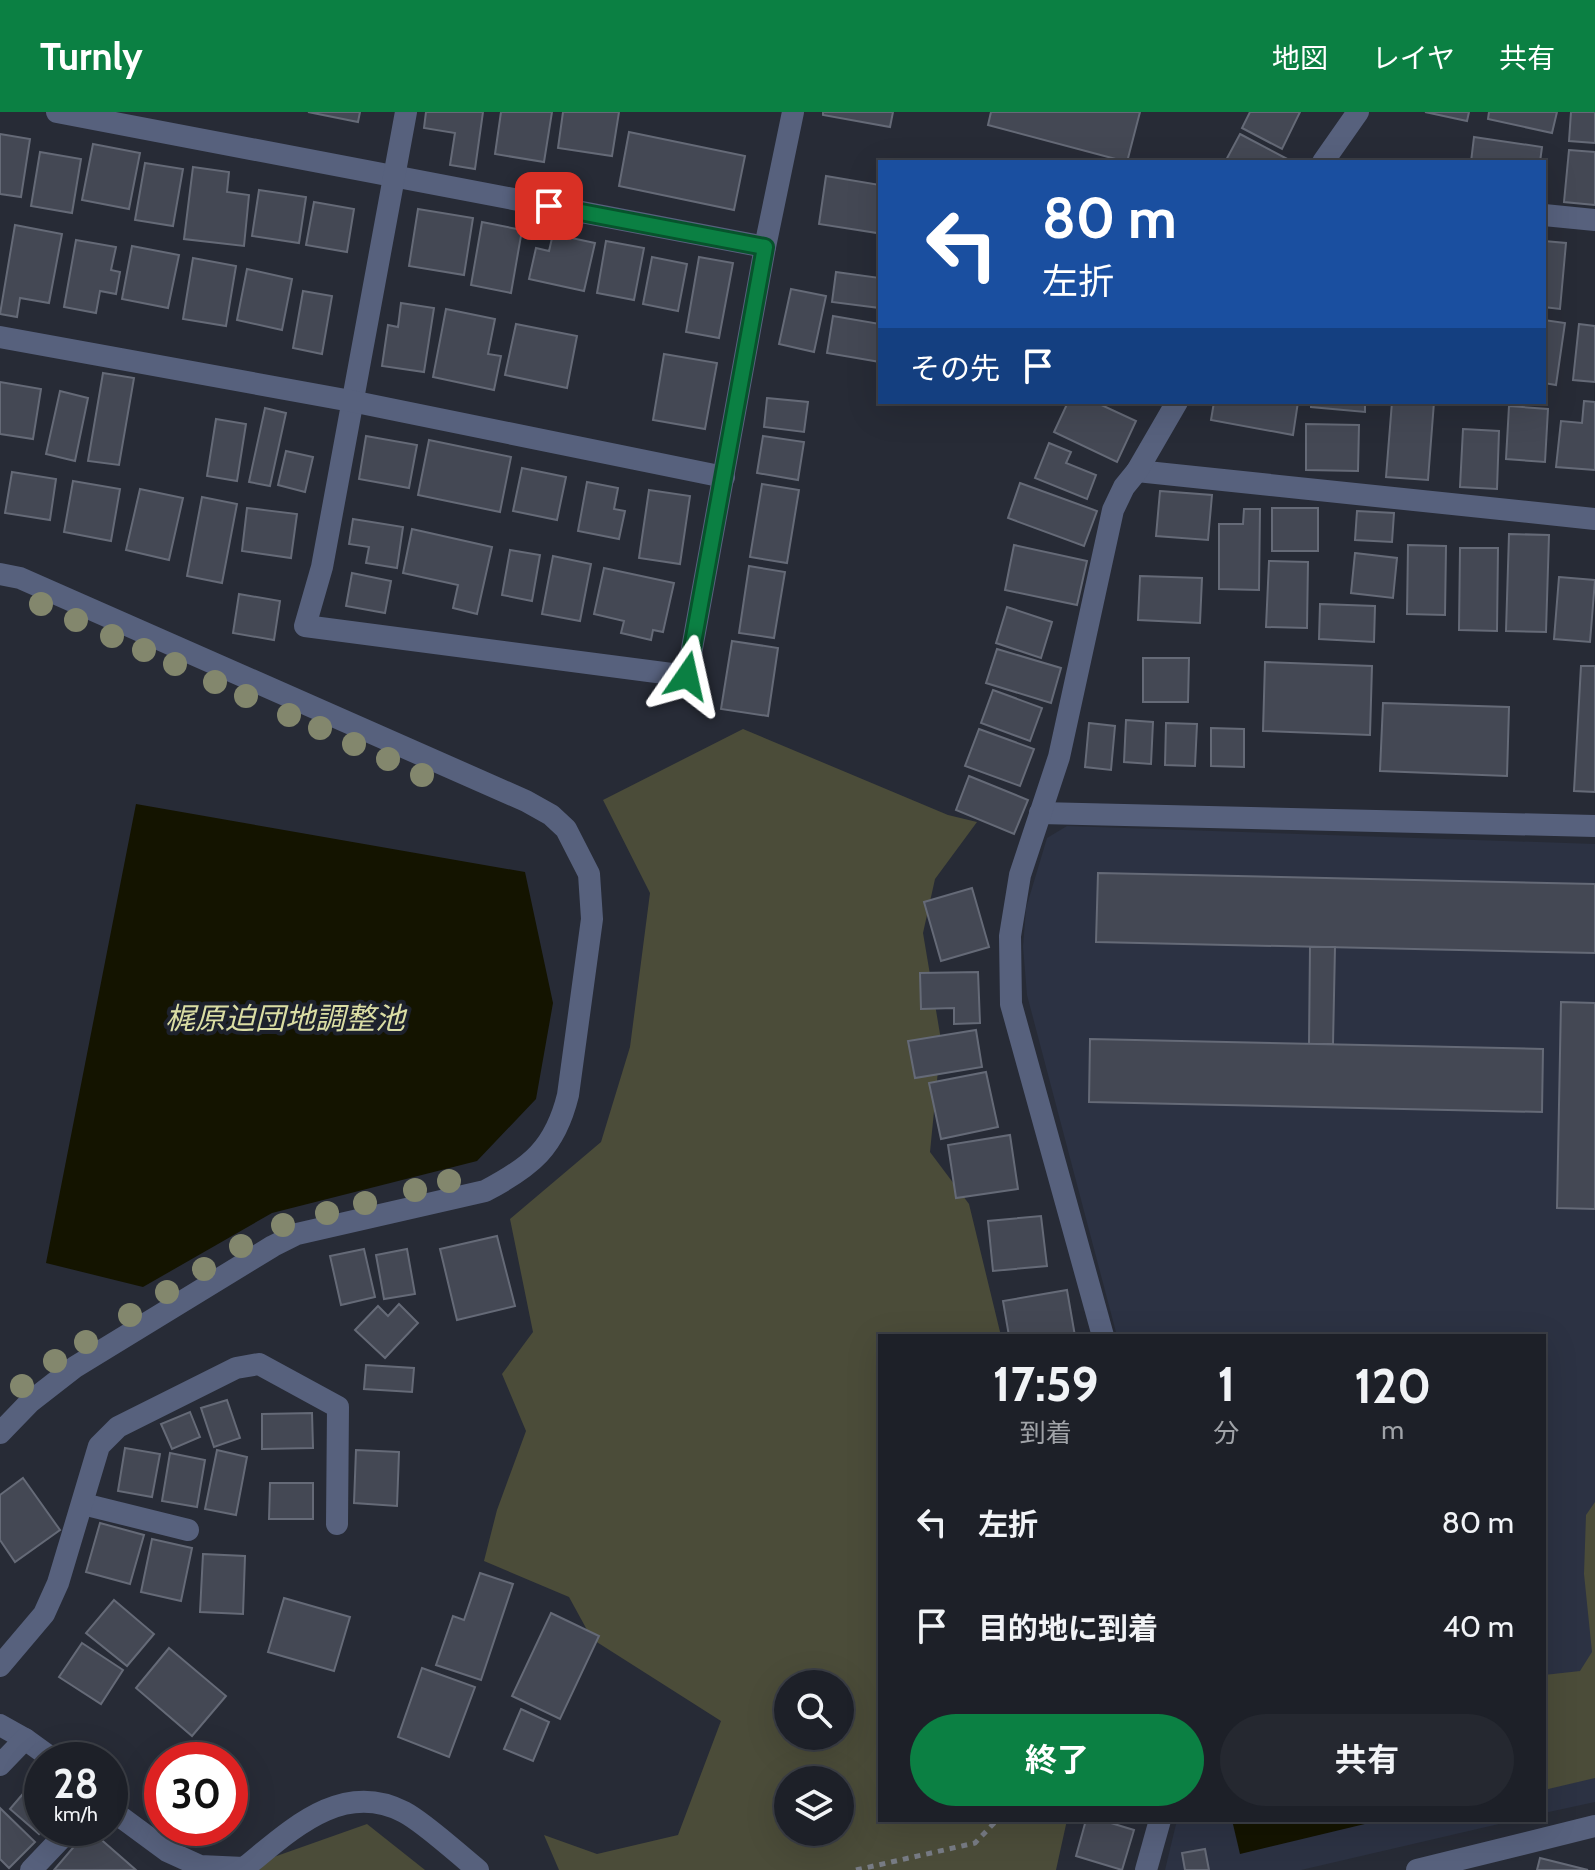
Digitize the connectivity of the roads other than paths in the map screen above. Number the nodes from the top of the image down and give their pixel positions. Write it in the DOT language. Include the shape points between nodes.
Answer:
graph roads {
  1 [pos="57,112"];
  2 [pos="406,112"];
  3 [pos="793,112"];
  4 [pos="1358,112"];
  5 [pos="1324,160"];
  6 [pos="394,177"];
  7 [pos="1546,215"];
  8 [pos="1595,220"];
  9 [pos="765,247"];
  10 [pos="0,337"];
  11 [pos="351,401"];
  12 [pos="1176,404"];
  13 [pos="1137,471"];
  14 [pos="724,477"];
  15 [pos="1595,519"];
  16 [pos="0,574"];
  17 [pos="1040,813"];
  18 [pos="1595,826"];
  19 [pos="1102,1334"];
  20 [pos="0,1433"];
  21 [pos="83,1504"];
  22 [pos="337,1524"];
  23 [pos="188,1530"];
  24 [pos="0,1666"];
  25 [pos="0,1725"];
  26 [pos="25,1739"];
  27 [pos="29,1742"];
  28 [pos="0,1765"];
  29 [pos="128,1822"];
  30 [pos="1159,1822"];
  31 [pos="1595,1826"];
  32 [pos="54,1846"];
  33 [pos="31,1870"];
  34 [pos="478,1870"];
  35 [pos="1146,1870"];
  36 [pos="1417,1870"];
  1 -- 6 [label="street"];
  2 -- 6 [label="street"];
  3 -- 9 [label="street"];
  4 -- 5 [label="street"];
  6 -- 9 [label="street"];
  6 -- 11 [label="street"];
  7 -- 8 [label="street"];
  9 -- 14 [label="street"];
  10 -- 11 [label="street"];
  11 -- 14 [label="street"];
  11 -- 14 [label="street" via="322,567 305,626 687,676"];
  12 -- 13 [label="street"];
  13 -- 15 [label="street"];
  13 -- 17 [label="street" via="1113,510 1059,757"];
  16 -- 20 [label="street" via="20,578 551,815 566,829 589,874 592,909 568,1095 552,1140 534,1159 485,1191 297,1234 273,1246 64,1375"];
  17 -- 18 [label="street"];
  17 -- 19 [label="street" via="1020,875 1010,936 1011,1004"];
  21 -- 22 [label="street" via="99,1446 118,1427 236,1368 259,1364 338,1407"];
  21 -- 23 [label="street"];
  21 -- 24 [label="street" via="44,1614"];
  25 -- 26 [label="street"];
  26 -- 27 [label="street"];
  26 -- 28 [label="street"];
  29 -- 34 [label="street" via="167,1851 200,1866 244,1868 308,1817 340,1803 373,1803 404,1811"];
  30 -- 35 [label="street"];
  31 -- 36 [label="street"];
  32 -- 33 [label="street"];
}
